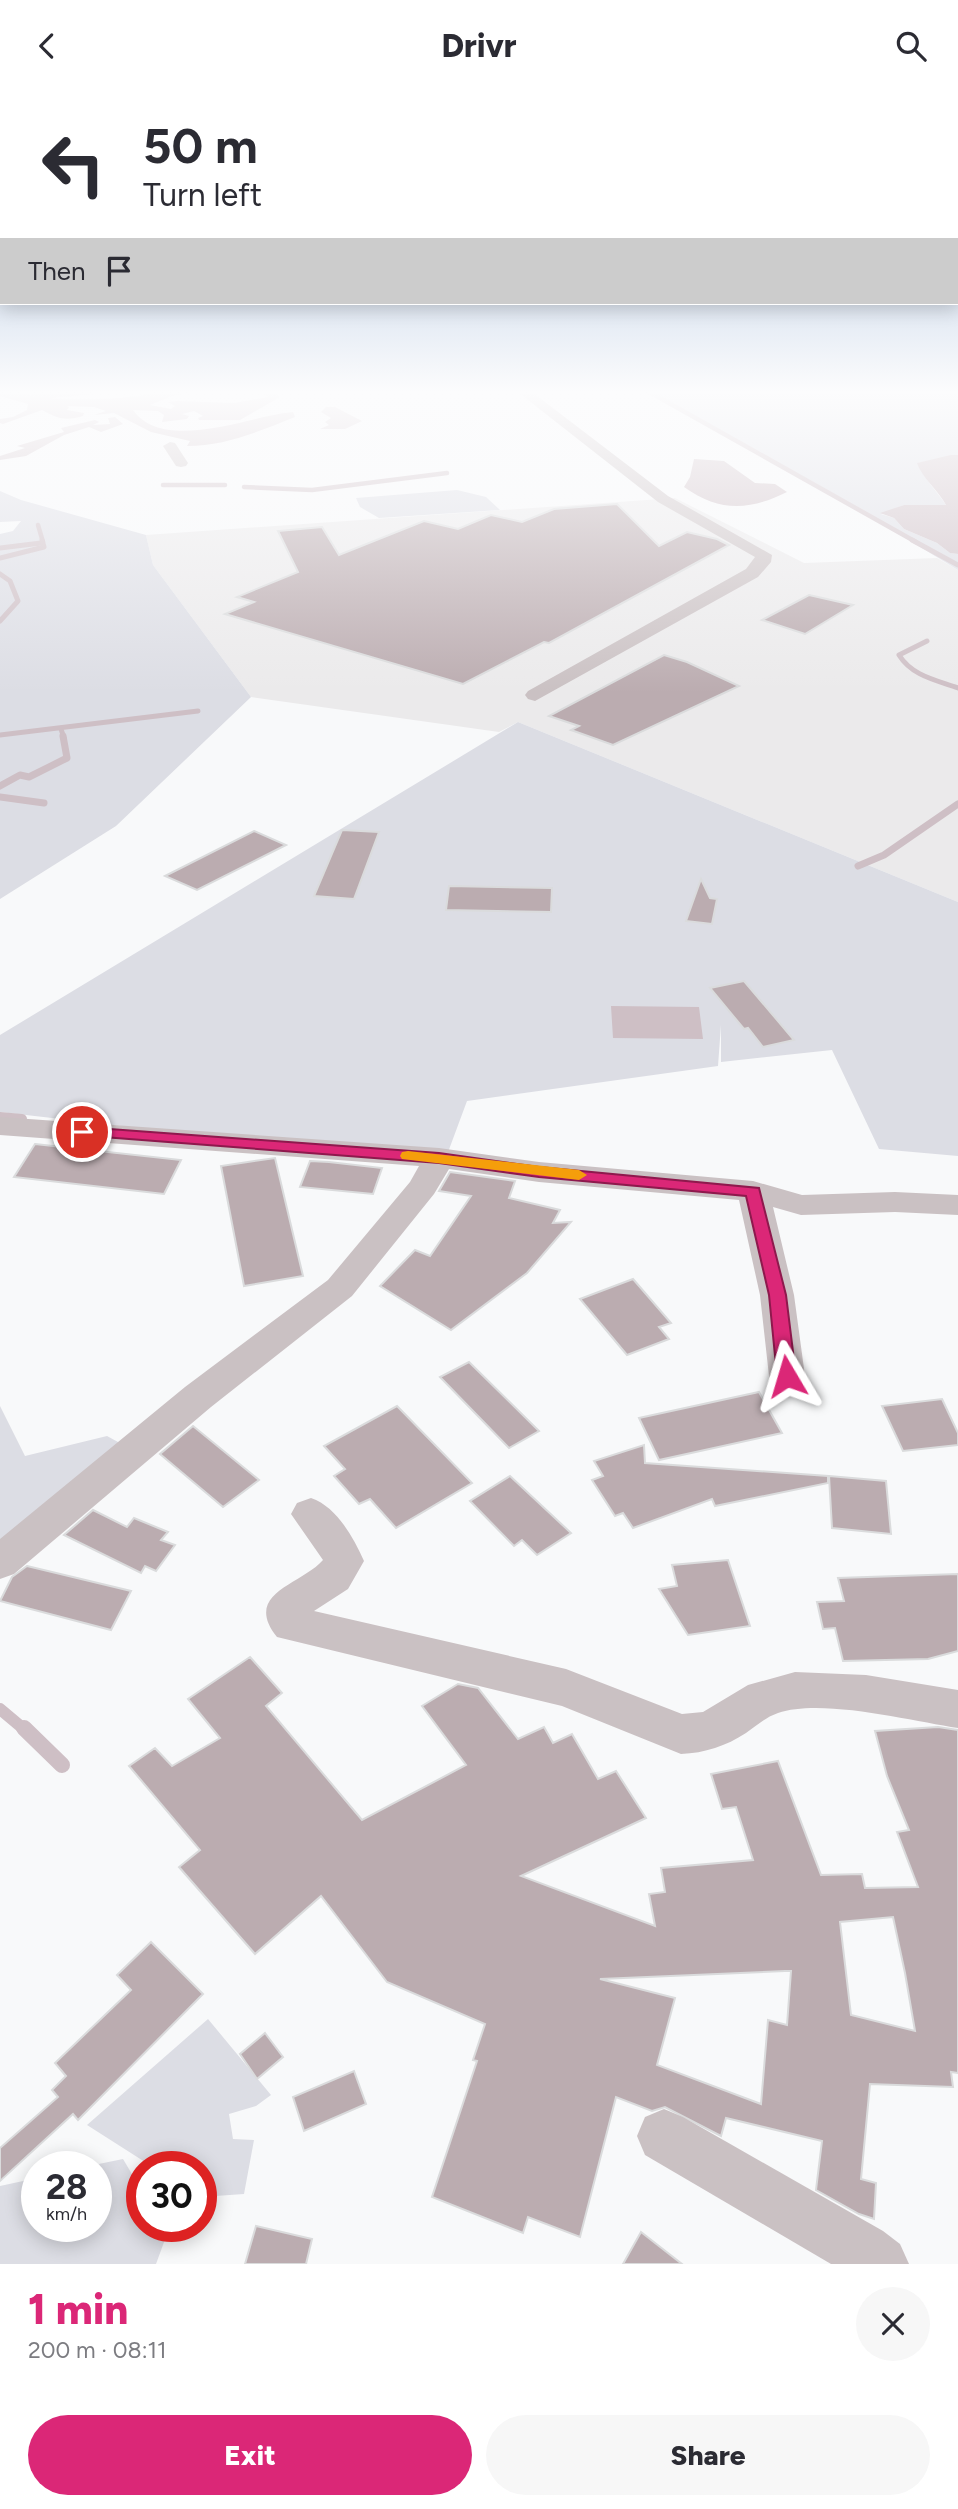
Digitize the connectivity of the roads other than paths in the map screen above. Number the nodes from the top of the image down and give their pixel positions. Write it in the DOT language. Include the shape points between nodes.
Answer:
graph roads {
  1 [pos="652,490"];
  2 [pos="535,695"];
  3 [pos="0,1126"];
  4 [pos="439,1158"];
  5 [pos="753,1191"];
  6 [pos="958,1205"];
  7 [pos="787,1376"];
  8 [pos="311,1514"];
  9 [pos="0,1562"];
  10 [pos="958,1709"];
  11 [pos="664,2136"];
  12 [pos="880,2264"];
  1 -- 2 [label="street" via="764,555 763,562 752,573"];
  3 -- 4 [label="street"];
  4 -- 5 [label="street"];
  4 -- 9 [label="street" via="423,1187 340,1288 198,1397"];
  5 -- 6 [label="street" via="802,1205"];
  5 -- 7 [label="street" via="777,1295"];
  8 -- 10 [label="street" via="344,1561 335,1576 286,1610 292,1624 566,1688 681,1734 700,1735 750,1705 777,1694 805,1690"];
  11 -- 12 [label="street"];
}
